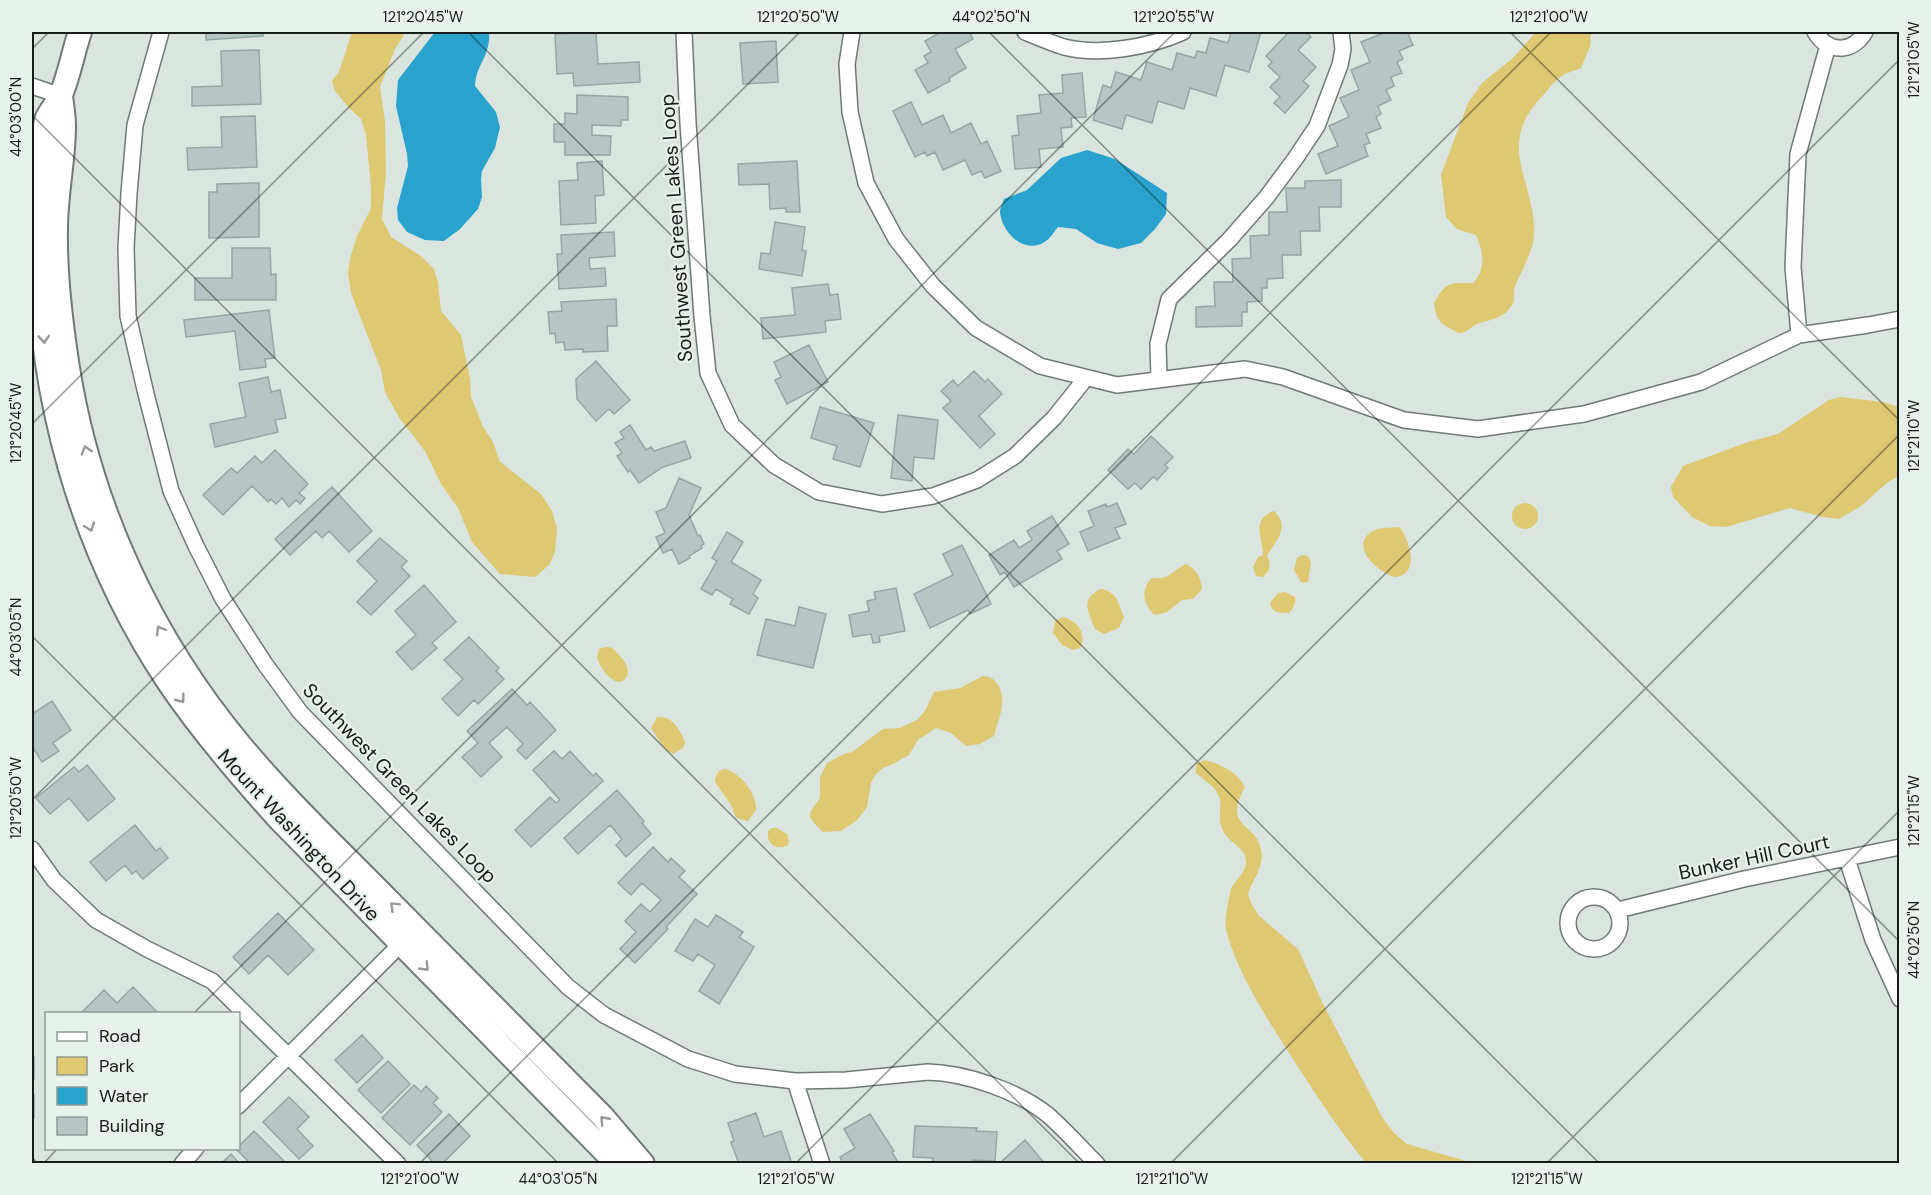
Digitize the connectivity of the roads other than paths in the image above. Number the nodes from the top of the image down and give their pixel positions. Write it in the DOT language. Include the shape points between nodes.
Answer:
graph roads {
  1 [pos="80,32"];
  2 [pos="161,32"];
  3 [pos="684,32"];
  4 [pos="852,32"];
  5 [pos="1025,32"];
  6 [pos="1183,32"];
  7 [pos="1341,32"];
  8 [pos="1815,32"];
  9 [pos="1865,32"];
  10 [pos="1828,45"];
  11 [pos="32,86"];
  12 [pos="61,96"];
  13 [pos="1899,319"];
  14 [pos="1799,335"];
  15 [pos="1086,378"];
  16 [pos="1160,379"];
  17 [pos="1899,847"];
  18 [pos="32,849"];
  19 [pos="1847,859"];
  20 [pos="1618,910"];
  21 [pos="410,936"];
  22 [pos="1899,999"];
  23 [pos="289,1056"];
  24 [pos="795,1081"];
  25 [pos="240,1104"];
  26 [pos="195,1150"];
  27 [pos="182,1164"];
  28 [pos="398,1164"];
  29 [pos="618,1164"];
  30 [pos="643,1164"];
  31 [pos="822,1164"];
  32 [pos="1098,1164"];
  1 -- 12 [label="main road, Mount Washington Drive"];
  2 -- 24 [label="street, Southwest Green Lakes Loop" via="135,125 126,248 128,316 171,491 223,599 300,712 568,987 604,1015 688,1059 735,1074"];
  3 -- 15 [label="street, Southwest Green Lakes Loop" via="708,373 732,425 774,465 819,492 882,504 933,496 977,480 1015,456 1054,418"];
  4 -- 15 [label="street" via="847,64 850,112 866,183 896,239 933,286 976,328 1040,366"];
  5 -- 6 [label="street" via="1066,47 1102,51 1142,46"];
  7 -- 16 [label="street" via="1340,65 1317,126 1237,232 1169,299 1158,344"];
  8 -- 10 [label="street"];
  9 -- 10 [label="street" via="1853,45"];
  10 -- 14 [label="street" via="1798,154 1794,267"];
  11 -- 12 [label="street"];
  12 -- 21 [label="main road, Mount Washington Drive" via="46,119 40,170 39,276 45,356 60,431 90,529 132,621 169,684 231,766 280,820"];
  13 -- 14 [label="street"];
  14 -- 16 [label="street" via="1701,382 1584,414 1478,429 1404,420 1283,377 1245,369"];
  15 -- 16 [label="street" via="1117,385"];
  17 -- 19 [label="street, Bunker Hill Court"];
  18 -- 23 [label="street" via="54,880 96,920 212,981"];
  19 -- 20 [label="street, Bunker Hill Court"];
  19 -- 22 [label="street" via="1873,940"];
  21 -- 23 [label="street"];
  21 -- 29 [label="main road, Mount Washington Drive, one-way"];
  30 -- 21 [label="main road, Mount Washington Drive, one-way" via="602,1116"];
  23 -- 25 [label="street"];
  23 -- 28 [label="street"];
  24 -- 31 [label="street"];
  24 -- 32 [label="street, Southwest Green Lakes Loop" via="928,1072 976,1081 1013,1094 1047,1115"];
  26 -- 27 [label="street"];
}
